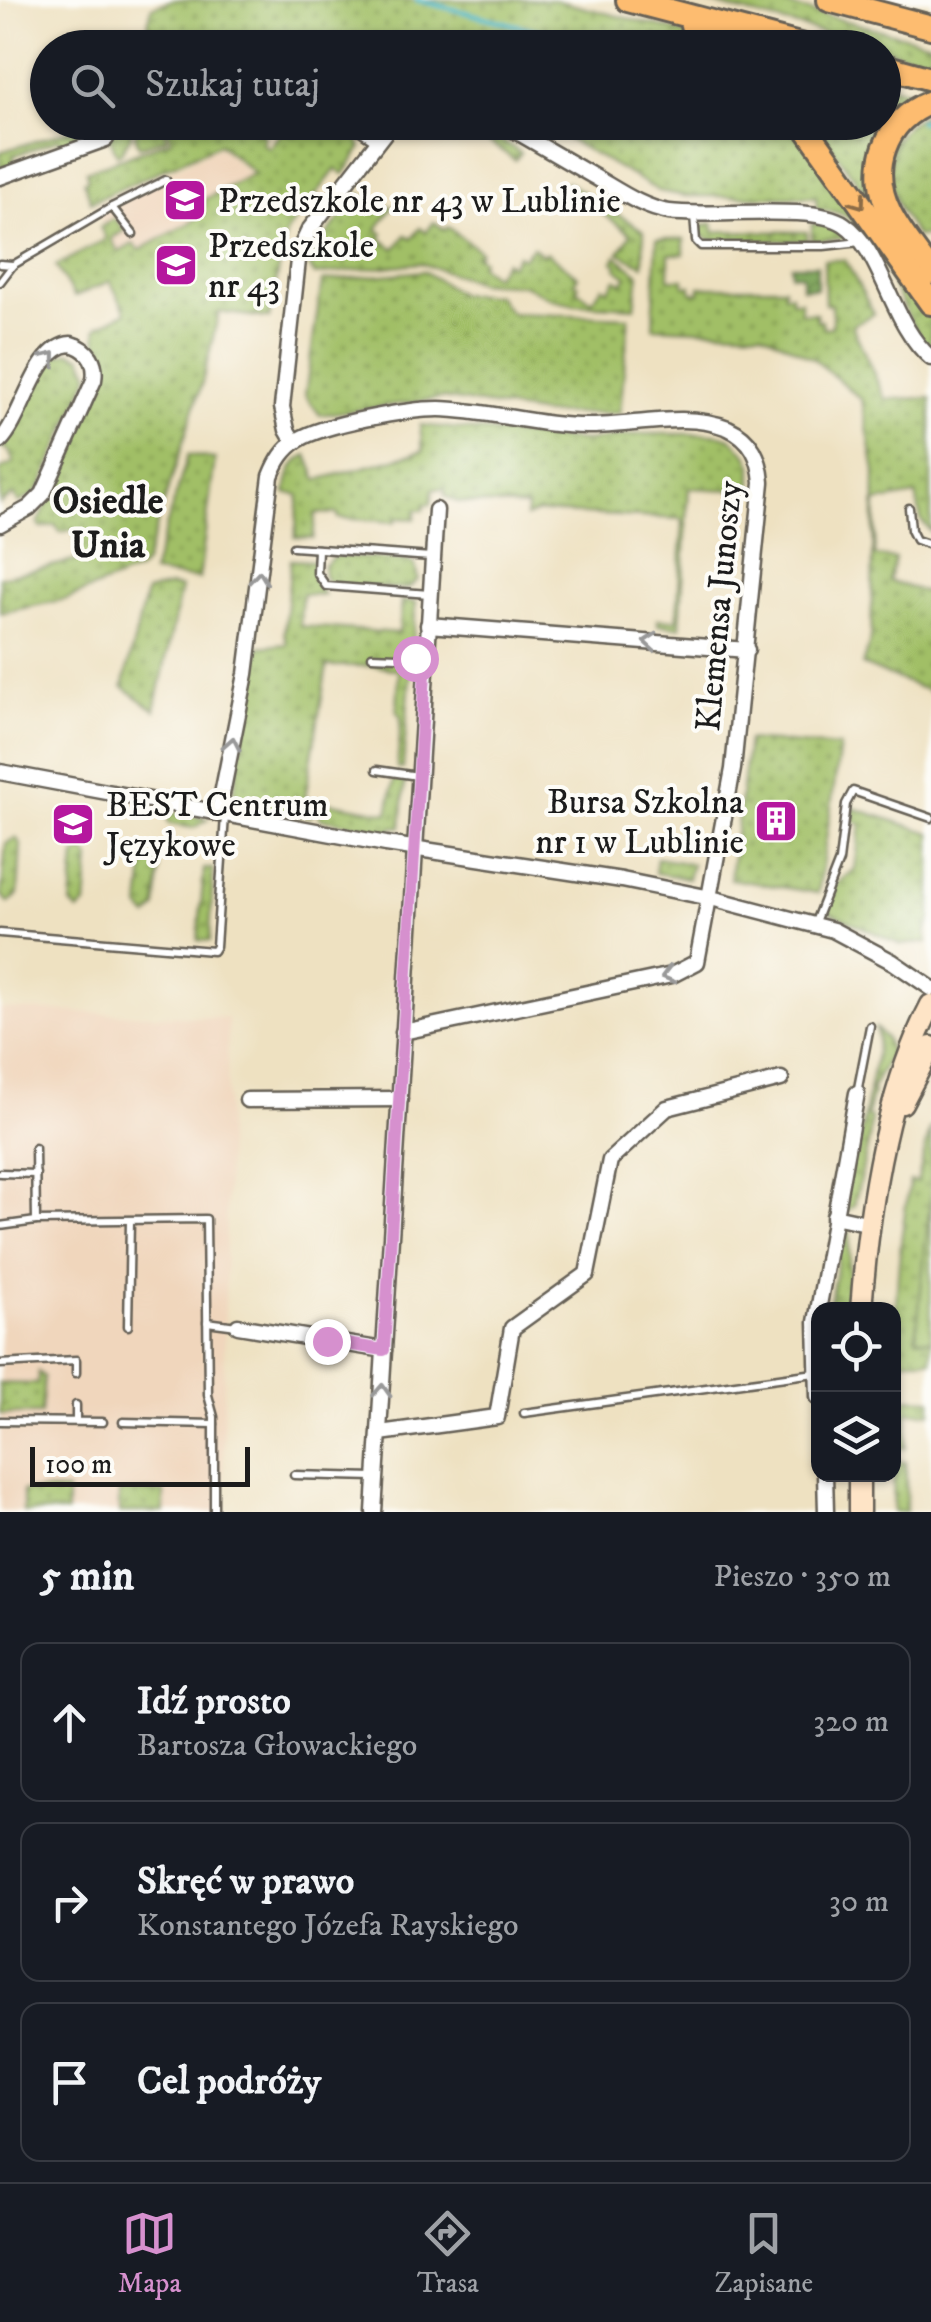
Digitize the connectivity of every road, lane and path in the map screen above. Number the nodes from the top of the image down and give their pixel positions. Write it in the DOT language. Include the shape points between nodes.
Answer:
graph roads {
  1 [pos="628,0"];
  2 [pos="829,0"];
  3 [pos="662,9"];
  4 [pos="931,28"];
  5 [pos="697,30"];
  6 [pos="742,30"];
  7 [pos="901,71"];
  8 [pos="931,79"];
  9 [pos="931,102"];
  10 [pos="901,121"];
  11 [pos="103,140"];
  12 [pos="379,140"];
  13 [pos="531,140"];
  14 [pos="815,140"];
  15 [pos="888,140"];
  16 [pos="0,177"];
  17 [pos="166,180"];
  18 [pos="112,207"];
  19 [pos="694,214"];
  20 [pos="133,234"];
  21 [pos="860,242"];
  22 [pos="927,257"];
  23 [pos="0,264"];
  24 [pos="13,266"];
  25 [pos="0,282"];
  26 [pos="931,303"];
  27 [pos="931,358"];
  28 [pos="0,441"];
  29 [pos="294,442"];
  30 [pos="910,508"];
  31 [pos="436,510"];
  32 [pos="0,524"];
  33 [pos="931,545"];
  34 [pos="293,548"];
  35 [pos="318,549"];
  36 [pos="432,558"];
  37 [pos="429,594"];
  38 [pos="428,625"];
  39 [pos="747,650"];
  40 [pos="372,656"];
  41 [pos="426,658"];
  42 [pos="378,770"];
  43 [pos="0,772"];
  44 [pos="418,776"];
  45 [pos="222,814"];
  46 [pos="931,818"];
  47 [pos="414,848"];
  48 [pos="711,898"];
  49 [pos="815,924"];
  50 [pos="0,933"];
  51 [pos="931,988"];
  52 [pos="931,1005"];
  53 [pos="870,1026"];
  54 [pos="404,1032"];
  55 [pos="931,1046"];
  56 [pos="781,1078"];
  57 [pos="857,1093"];
  58 [pos="400,1098"];
  59 [pos="247,1100"];
  60 [pos="892,1116"];
  61 [pos="36,1148"];
  62 [pos="0,1173"];
  63 [pos="36,1174"];
  64 [pos="834,1216"];
  65 [pos="36,1221"];
  66 [pos="130,1221"];
  67 [pos="870,1224"];
  68 [pos="0,1226"];
  69 [pos="819,1302"];
  70 [pos="862,1302"];
  71 [pos="206,1322"];
  72 [pos="128,1326"];
  73 [pos="238,1326"];
  74 [pos="384,1350"];
  75 [pos="0,1364"];
  76 [pos="76,1373"];
  77 [pos="811,1374"];
  78 [pos="76,1405"];
  79 [pos="524,1413"];
  80 [pos="0,1420"];
  81 [pos="76,1421"];
  82 [pos="103,1422"];
  83 [pos="123,1422"];
  84 [pos="214,1424"];
  85 [pos="380,1433"];
  86 [pos="294,1476"];
  87 [pos="377,1477"];
  88 [pos="824,1482"];
  89 [pos="860,1482"];
  90 [pos="214,1512"];
  91 [pos="374,1512"];
  92 [pos="826,1512"];
  93 [pos="859,1512"];
  1 -- 3 [label="main road"];
  2 -- 4 [label="main road"];
  3 -- 5 [label="main road"];
  3 -- 6 [label="main road"];
  7 -- 8 [label="main road"];
  9 -- 10 [label="main road"];
  11 -- 16 [label="street"];
  12 -- 29 [label="street" via="300,251 282,406"];
  13 -- 19 [label="street" via="638,201"];
  14 -- 26 [label="main road, one-way"];
  15 -- 22 [label="main road" via="881,188 890,212"];
  17 -- 18 [label="lane"];
  18 -- 20 [label="lane"];
  18 -- 24 [label="lane"];
  19 -- 21 [label="street" via="816,216 842,222"];
  19 -- 21 [label="lane" via="701,246"];
  21 -- 27 [label="street" via="909,335"];
  23 -- 24 [label="lane"];
  24 -- 25 [label="lane"];
  28 -- 32 [label="street, one-way" via="54,349 72,344 89,354 94,380 43,494"];
  29 -- 39 [label="street, Klemensa Junoszy" via="320,430 428,410 552,425 684,421 726,428 752,447 761,474"];
  45 -- 29 [label="street, one-way" via="271,476"];
  30 -- 33 [label="lane" via="916,540"];
  31 -- 36 [label="street"];
  34 -- 35 [label="lane"];
  35 -- 36 [label="lane"];
  35 -- 37 [label="lane" via="317,572 326,586"];
  36 -- 37 [label="street"];
  37 -- 38 [label="street"];
  39 -- 38 [label="street, one-way"];
  38 -- 41 [label="street"];
  39 -- 48 [label="street, Klemensa Junoszy"];
  40 -- 41 [label="lane"];
  41 -- 44 [label="street"];
  42 -- 44 [label="lane"];
  43 -- 45 [label="street"];
  44 -- 47 [label="street"];
  45 -- 47 [label="street"];
  45 -- 50 [label="lane" via="213,950"];
  46 -- 49 [label="lane" via="853,792"];
  47 -- 48 [label="street"];
  47 -- 54 [label="street"];
  48 -- 49 [label="street"];
  48 -- 54 [label="street, Klemensa Junoszy, one-way" via="697,962 688,969"];
  49 -- 51 [label="street" via="857,941"];
  52 -- 60 [label="main road" via="903,1068"];
  53 -- 57 [label="lane"];
  54 -- 58 [label="street"];
  55 -- 60 [label="main road"];
  56 -- 85 [label="street" via="667,1108 610,1160 586,1274 512,1328 497,1417"];
  57 -- 64 [label="street"];
  58 -- 59 [label="street"];
  58 -- 74 [label="street"];
  60 -- 67 [label="main road"];
  61 -- 63 [label="lane"];
  62 -- 63 [label="lane"];
  63 -- 65 [label="lane"];
  64 -- 67 [label="street"];
  64 -- 69 [label="street"];
  65 -- 66 [label="lane"];
  65 -- 68 [label="lane"];
  66 -- 71 [label="lane" via="206,1218"];
  66 -- 72 [label="lane"];
  67 -- 70 [label="main road"];
  71 -- 73 [label="lane"];
  71 -- 84 [label="lane"];
  73 -- 74 [label="street"];
  85 -- 74 [label="street, one-way"];
  75 -- 76 [label="lane" via="76,1360"];
  77 -- 79 [label="lane"];
  78 -- 81 [label="lane"];
  80 -- 81 [label="lane"];
  81 -- 82 [label="lane"];
  83 -- 84 [label="lane"];
  84 -- 90 [label="lane"];
  85 -- 87 [label="street"];
  86 -- 87 [label="lane"];
  87 -- 91 [label="street"];
  88 -- 92 [label="street"];
  89 -- 93 [label="main road"];
}
